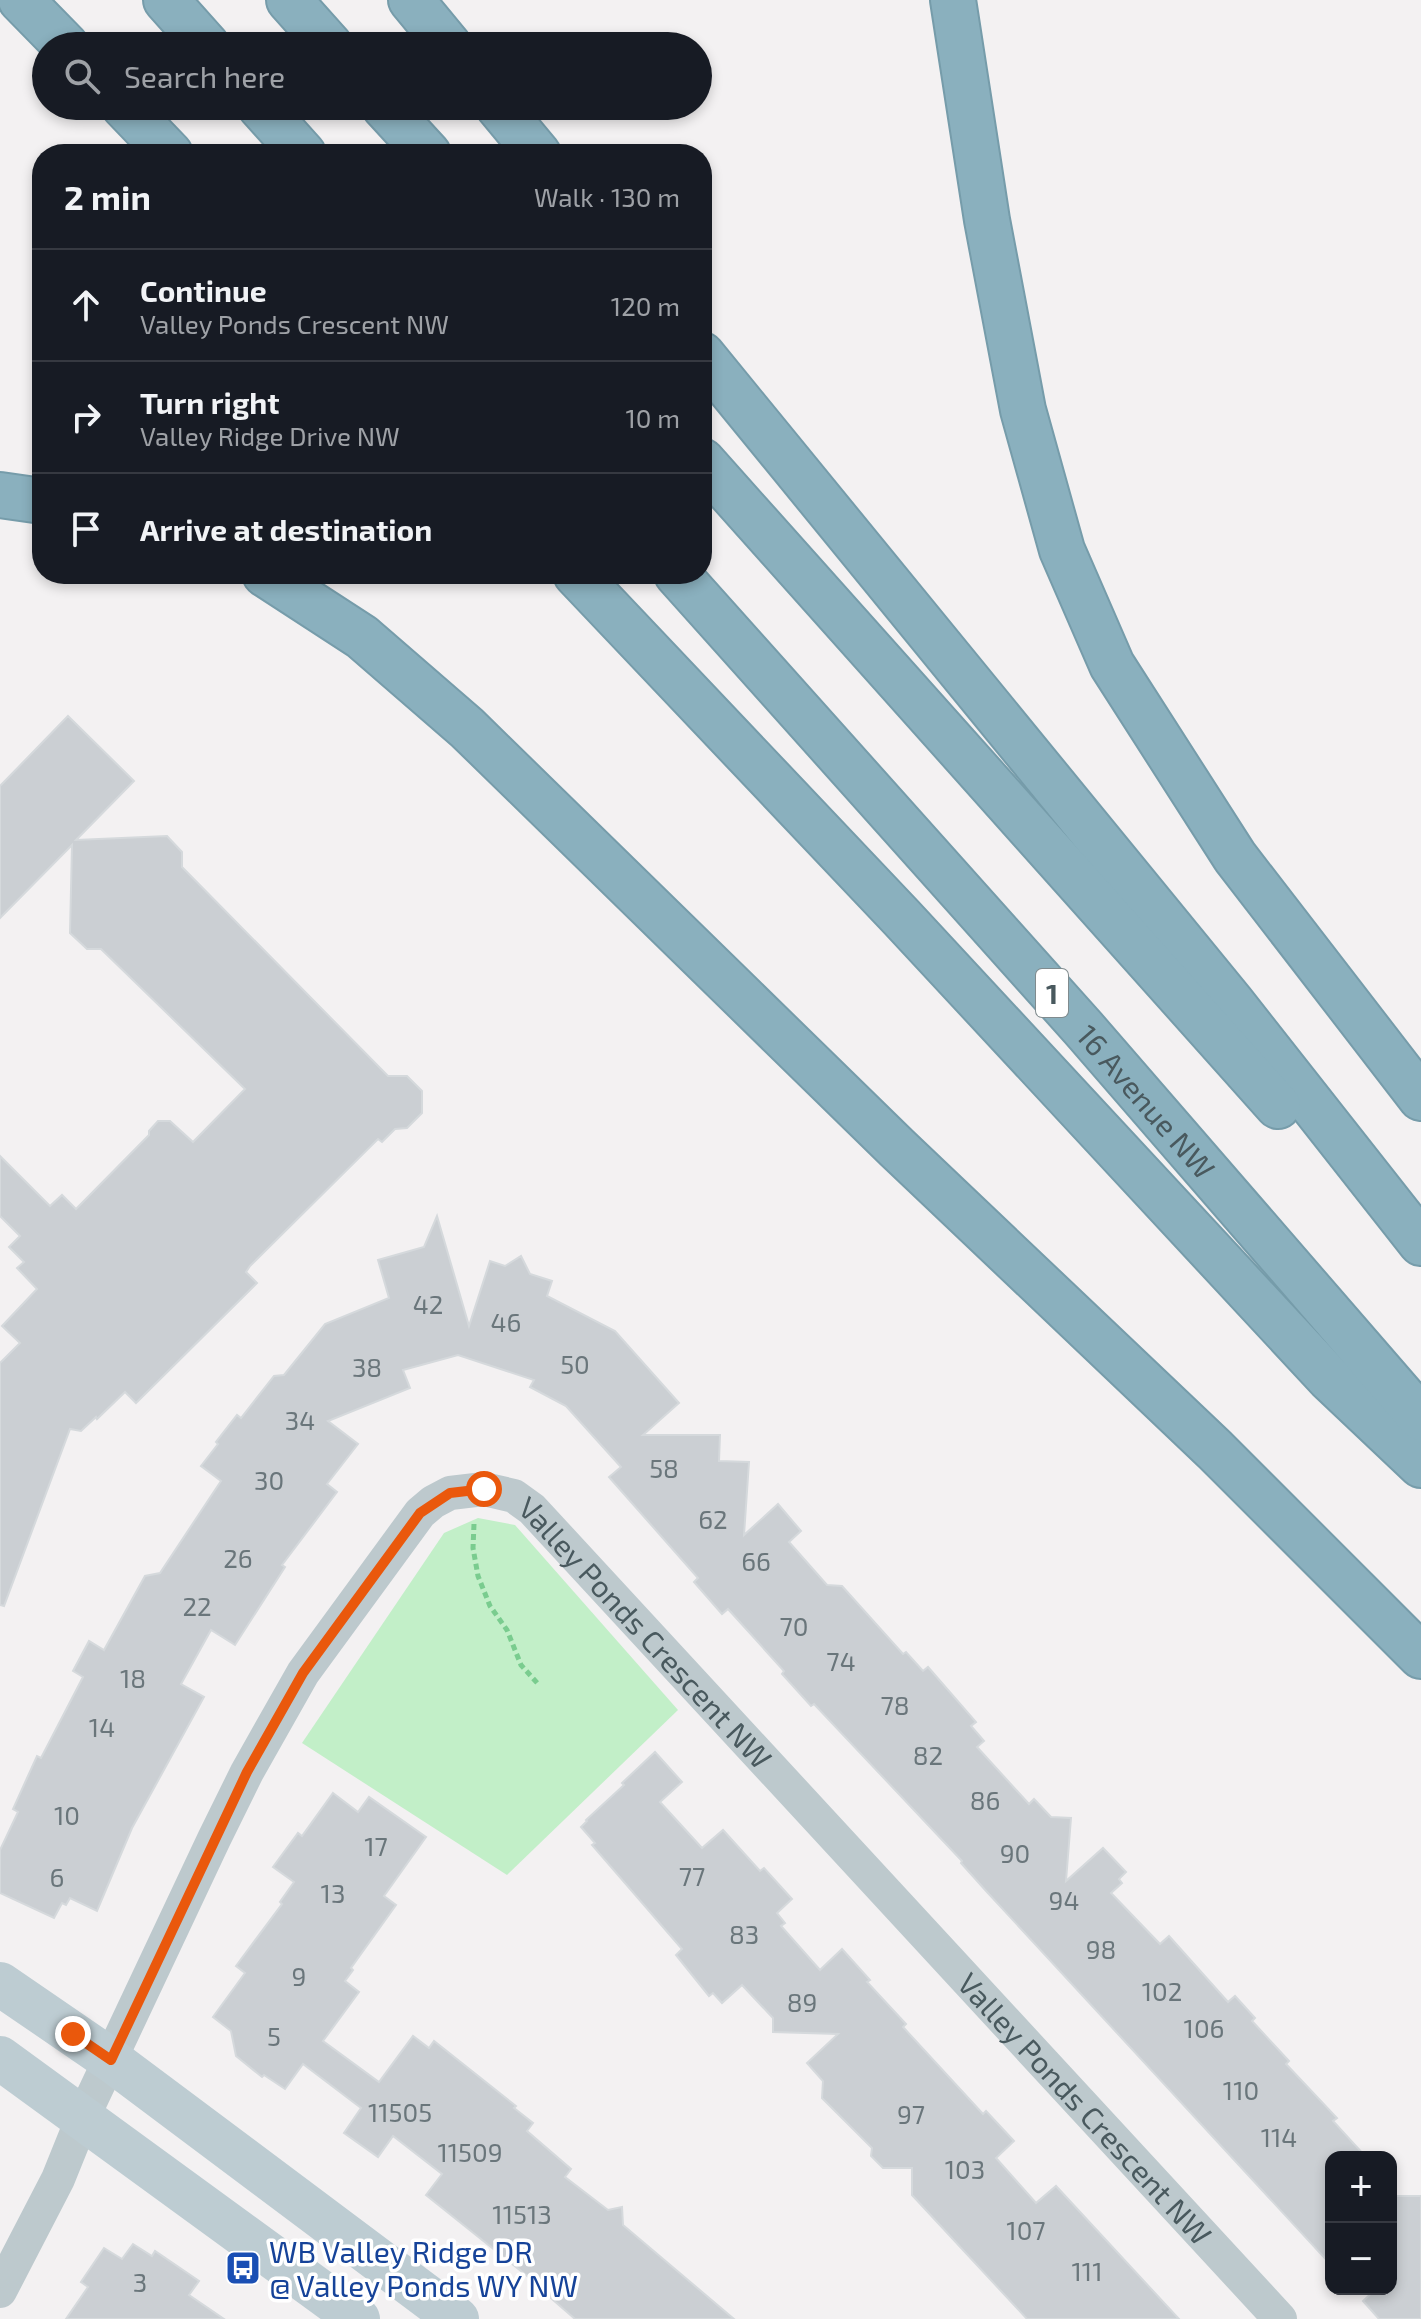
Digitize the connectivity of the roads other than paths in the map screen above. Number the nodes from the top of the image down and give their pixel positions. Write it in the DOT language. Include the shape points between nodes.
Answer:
graph roads {
  1 [pos="21,0"];
  2 [pos="166,0"];
  3 [pos="289,0"];
  4 [pos="411,0"];
  5 [pos="953,0"];
  6 [pos="52,32"];
  7 [pos="195,32"];
  8 [pos="318,32"];
  9 [pos="437,32"];
  10 [pos="137,120"];
  11 [pos="273,120"];
  12 [pos="397,120"];
  13 [pos="510,120"];
  14 [pos="160,144"];
  15 [pos="294,144"];
  16 [pos="419,144"];
  17 [pos="530,144"];
  18 [pos="712,367"];
  19 [pos="712,472"];
  20 [pos="0,495"];
  21 [pos="32,500"];
  22 [pos="280,584"];
  23 [pos="586,584"];
  24 [pos="686,584"];
  25 [pos="1421,1098"];
  26 [pos="1421,1243"];
  27 [pos="1421,1266"];
  28 [pos="1421,1418"];
  29 [pos="1421,1465"];
  30 [pos="1421,1656"];
  31 [pos="0,1984"];
  32 [pos="0,2058"];
  33 [pos="111,2060"];
  34 [pos="83,2117"];
  35 [pos="0,2291"];
  36 [pos="358,2319"];
  37 [pos="457,2319"];
  38 [pos="1280,2319"];
  1 -- 6 [label="highway"];
  2 -- 7 [label="highway"];
  3 -- 8 [label="highway"];
  4 -- 9 [label="highway"];
  5 -- 25 [label="highway" via="1023,410 1068,564 1112,665 1235,857"];
  10 -- 14 [label="highway"];
  11 -- 15 [label="highway"];
  12 -- 16 [label="highway"];
  13 -- 17 [label="highway"];
  18 -- 26 [label="highway" via="1232,1003"];
  19 -- 27 [label="highway"];
  20 -- 21 [label="highway"];
  22 -- 30 [label="highway" via="362,637 467,728 1215,1450"];
  23 -- 29 [label="highway" via="1329,1378"];
  24 -- 28 [label="highway, 16 Avenue NW / 1" via="1084,1029"];
  31 -- 33 [label="street"];
  32 -- 34 [label="street"];
  33 -- 34 [label="street, Valley Ponds Crescent NW"];
  33 -- 37 [label="street"];
  33 -- 38 [label="street, Valley Ponds Crescent NW" via="247,1772 303,1673 420,1513 450,1493 497,1491 532,1509"];
  34 -- 35 [label="street, Valley Ponds Crescent NW" via="58,2179"];
  34 -- 36 [label="street"];
}
